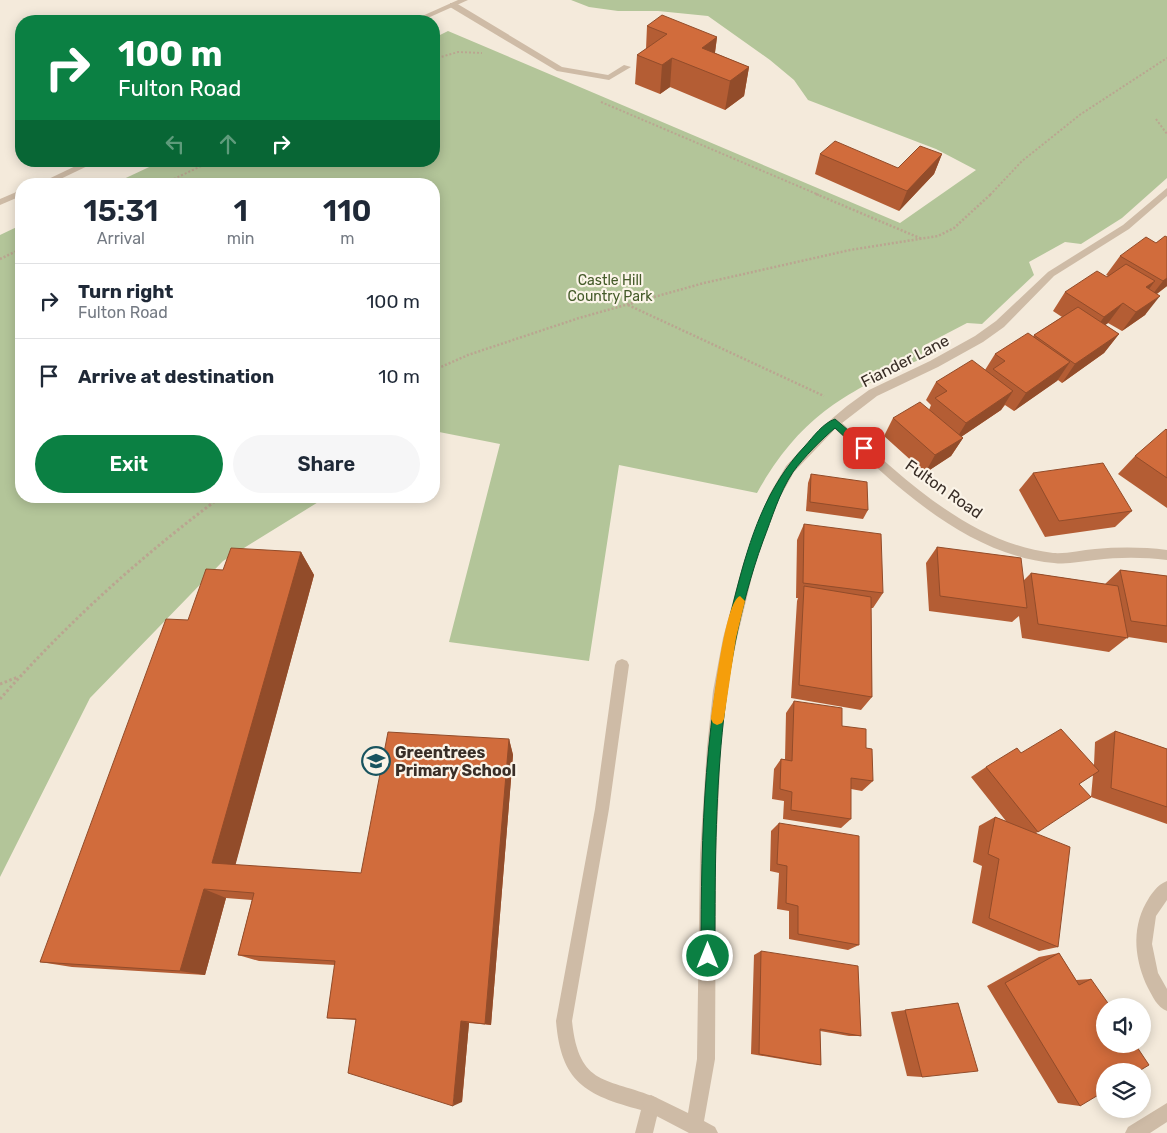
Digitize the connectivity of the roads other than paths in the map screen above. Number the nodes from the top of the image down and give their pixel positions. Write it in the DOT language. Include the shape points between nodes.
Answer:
graph roads {
  1 [pos="464,0"];
  2 [pos="454,5"];
  3 [pos="430,15"];
  4 [pos="627,67"];
  5 [pos="80,167"];
  6 [pos="56,178"];
  7 [pos="1167,191"];
  8 [pos="15,196"];
  9 [pos="0,202"];
  10 [pos="835,423"];
  11 [pos="1167,555"];
  12 [pos="622,665"];
  13 [pos="1167,889"];
  14 [pos="1167,1003"];
  15 [pos="651,1104"];
  16 [pos="1167,1112"];
  17 [pos="702,1129"];
  18 [pos="644,1133"];
  19 [pos="1134,1133"];
  1 -- 2 [label="street"];
  2 -- 3 [label="street"];
  2 -- 4 [label="street" via="560,69 608,78"];
  5 -- 6 [label="street"];
  7 -- 10 [label="street, Fiander Lane" via="1126,227 1046,279 980,339 873,393"];
  8 -- 9 [label="street"];
  10 -- 11 [label="street, Fulton Road" via="926,501 971,530 1020,551 1056,558 1120,552"];
  10 -- 17 [label="street, Fiander Lane" via="790,469 773,498 752,555 720,690 708,854"];
  12 -- 15 [label="street" via="602,810 564,1021 564,1040 574,1069 582,1075 606,1092"];
  13 -- 14 [label="street" via="1157,897 1147,914 1144,937 1145,957 1152,978"];
  15 -- 17 [label="street"];
  15 -- 18 [label="street"];
  16 -- 19 [label="street"];
}
